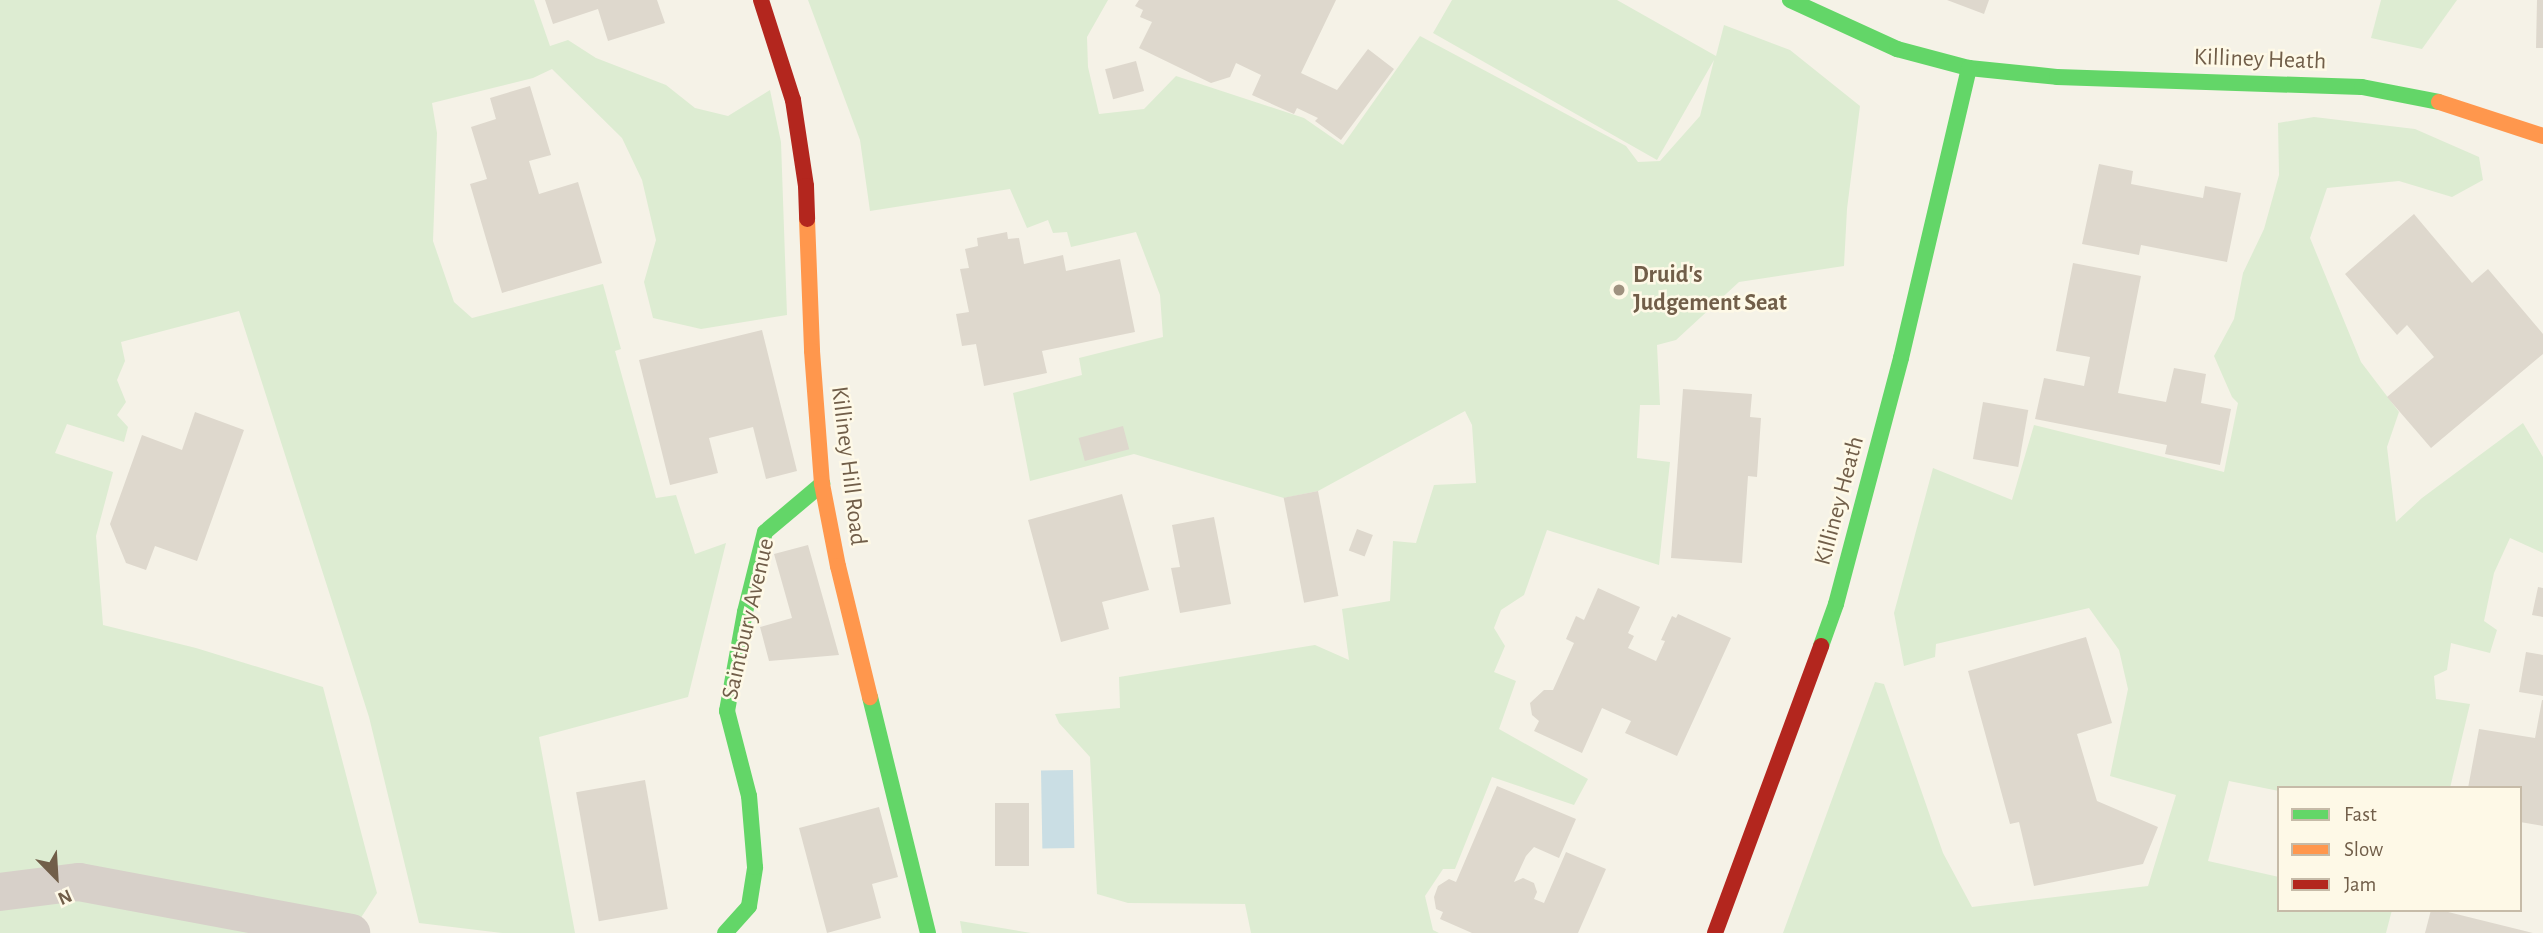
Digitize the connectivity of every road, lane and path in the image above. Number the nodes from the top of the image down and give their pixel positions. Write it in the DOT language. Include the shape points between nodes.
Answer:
graph roads {
  1 [pos="761,0"];
  2 [pos="1790,0"];
  3 [pos="1969,68"];
  4 [pos="2543,136"];
  5 [pos="822,484"];
  6 [pos="0,892"];
  7 [pos="351,933"];
  8 [pos="724,933"];
  9 [pos="928,933"];
  10 [pos="1715,933"];
  1 -- 5 [label="street, Killiney Hill Road" via="793,100 806,186"];
  2 -- 3 [label="street, Killiney Heath" via="1897,49"];
  3 -- 4 [label="street, Killiney Heath" via="2057,77 2362,87 2455,105"];
  3 -- 10 [label="street, Killiney Heath" via="1901,358 1836,604"];
  5 -- 8 [label="street, Saintbury Avenue" via="765,532 745,612 727,711 749,796 755,867 749,906"];
  5 -- 9 [label="street, Killiney Hill Road"];
  6 -- 7 [label="street" via="79,882"];
}
